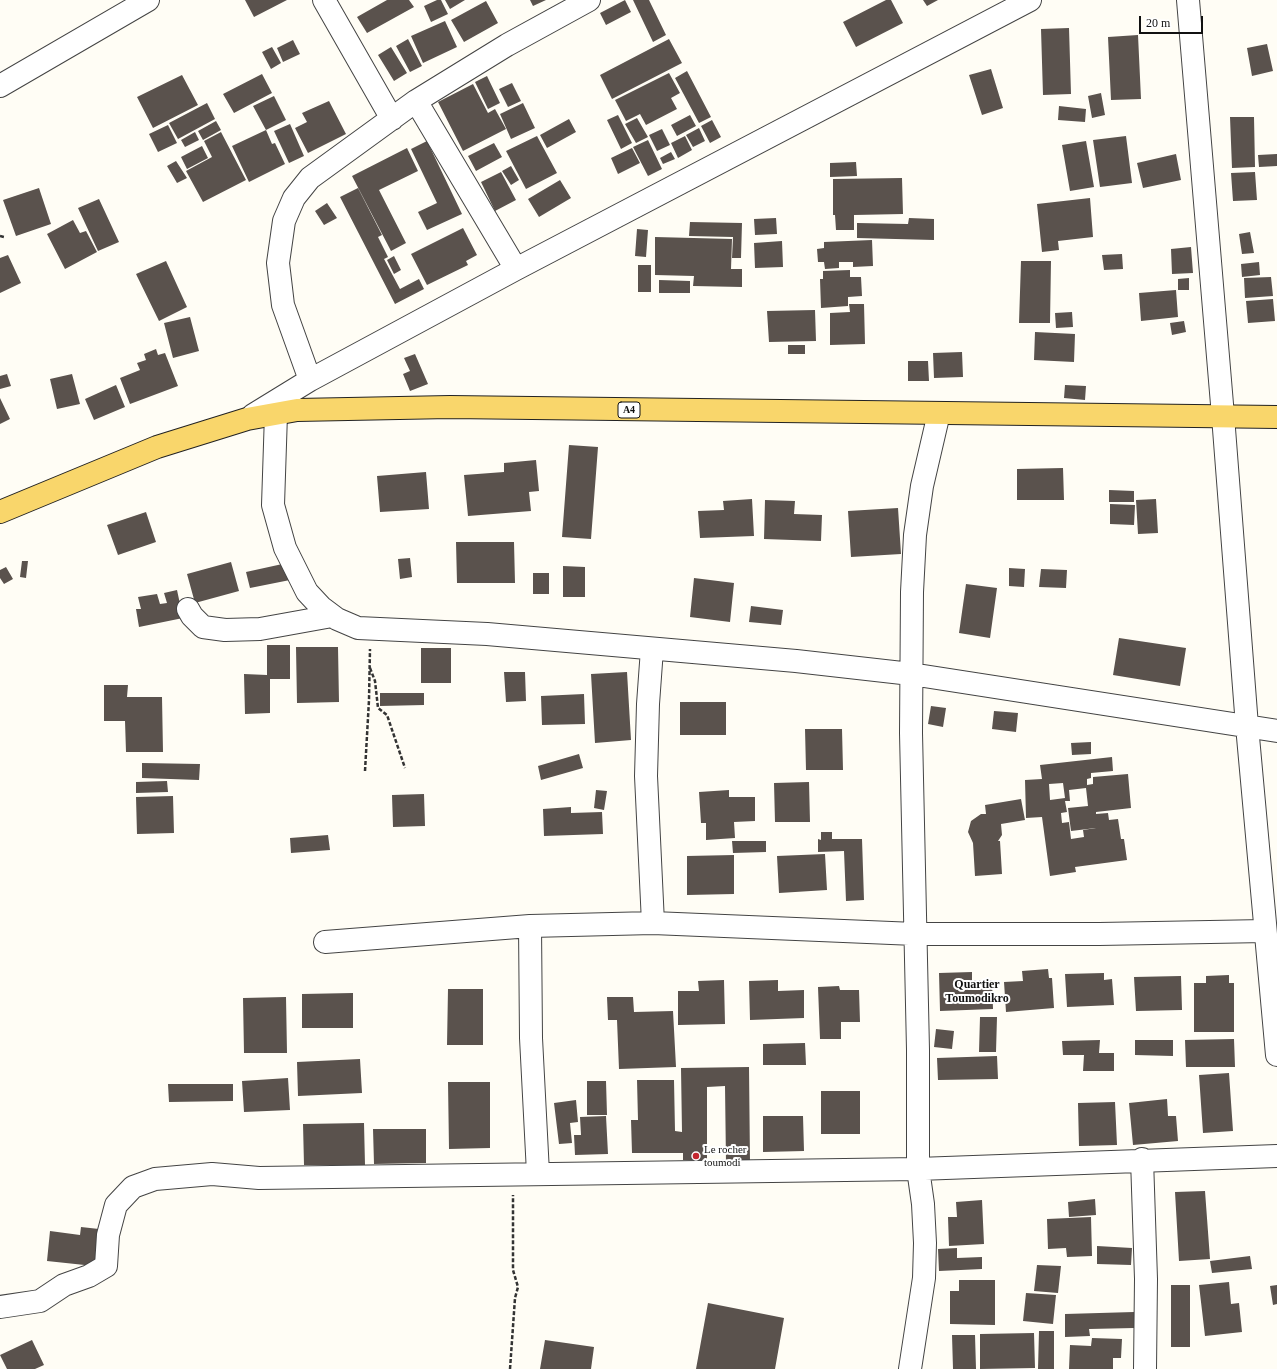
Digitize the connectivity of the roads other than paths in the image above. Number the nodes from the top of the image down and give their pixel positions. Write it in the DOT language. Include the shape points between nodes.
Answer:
graph roads {
  1 [pos="148,0"];
  2 [pos="324,0"];
  3 [pos="590,0"];
  4 [pos="1030,0"];
  5 [pos="1188,0"];
  6 [pos="0,86"];
  7 [pos="416,101"];
  8 [pos="392,119"];
  9 [pos="516,269"];
  10 [pos="310,380"];
  11 [pos="939,413"];
  12 [pos="276,414"];
  13 [pos="1223,416"];
  14 [pos="1277,417"];
  15 [pos="247,419"];
  16 [pos="0,512"];
  17 [pos="188,609"];
  18 [pos="332,616"];
  19 [pos="652,649"];
  20 [pos="911,674"];
  21 [pos="1247,726"];
  22 [pos="1277,730"];
  23 [pos="653,924"];
  24 [pos="530,926"];
  25 [pos="1265,931"];
  26 [pos="915,934"];
  27 [pos="325,942"];
  28 [pos="1277,1055"];
  29 [pos="1277,1156"];
  30 [pos="1142,1160"];
  31 [pos="918,1169"];
  32 [pos="538,1173"];
  33 [pos="0,1307"];
  34 [pos="910,1369"];
  35 [pos="1146,1369"];
  1 -- 6 [label="street"];
  2 -- 8 [label="street"];
  3 -- 7 [label="street" via="507,45"];
  4 -- 9 [label="street"];
  5 -- 13 [label="street"];
  7 -- 8 [label="street"];
  7 -- 9 [label="street"];
  8 -- 10 [label="street" via="310,178 294,198 284,222 278,262 283,305"];
  9 -- 10 [label="street"];
  10 -- 15 [label="street"];
  11 -- 12 [label="main road, A4" via="450,407 297,410"];
  11 -- 13 [label="main road, A4"];
  11 -- 20 [label="street" via="927,461 915,535"];
  12 -- 15 [label="main road, A4"];
  12 -- 18 [label="street" via="273,506 285,548 307,592"];
  13 -- 14 [label="main road, A4"];
  13 -- 21 [label="street"];
  15 -- 16 [label="main road, A4" via="157,447"];
  17 -- 18 [label="street" via="204,627 225,630 260,629"];
  18 -- 19 [label="street" via="358,628 487,634"];
  19 -- 20 [label="street"];
  19 -- 23 [label="street" via="646,776"];
  20 -- 21 [label="street"];
  20 -- 26 [label="street"];
  21 -- 22 [label="street"];
  21 -- 25 [label="street"];
  23 -- 24 [label="street"];
  23 -- 26 [label="street"];
  24 -- 27 [label="street"];
  24 -- 32 [label="street" via="531,1038"];
  25 -- 26 [label="street"];
  25 -- 28 [label="street"];
  26 -- 31 [label="street"];
  29 -- 30 [label="street"];
  30 -- 31 [label="street"];
  30 -- 35 [label="street"];
  31 -- 32 [label="street"];
  31 -- 34 [label="street" via="924,1228 924,1278"];
  32 -- 33 [label="street" via="259,1178 212,1174 155,1179 133,1187 116,1205 108,1235 106,1266 50,1293 40,1301"];
}
